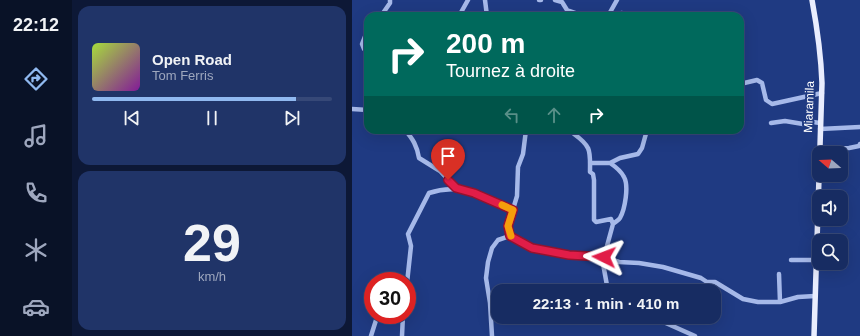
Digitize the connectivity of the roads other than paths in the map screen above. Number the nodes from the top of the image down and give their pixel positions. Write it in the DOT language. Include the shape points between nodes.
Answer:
graph roads {
  1 [pos="390,0"];
  2 [pos="468,0"];
  3 [pos="485,0"];
  4 [pos="555,0"];
  5 [pos="617,0"];
  6 [pos="812,0"];
  7 [pos="384,12"];
  8 [pos="461,12"];
  9 [pos="486,12"];
  10 [pos="573,12"];
  11 [pos="610,12"];
  12 [pos="364,39"];
  13 [pos="364,49"];
  14 [pos="744,83"];
  15 [pos="822,93"];
  16 [pos="352,110"];
  17 [pos="364,110"];
  18 [pos="770,123"];
  19 [pos="820,123"];
  20 [pos="860,127"];
  21 [pos="820,129"];
  22 [pos="408,134"];
  23 [pos="526,134"];
  24 [pos="574,134"];
  25 [pos="646,134"];
  26 [pos="860,144"];
  27 [pos="819,146"];
  28 [pos="848,148"];
  29 [pos="590,163"];
  30 [pos="610,163"];
  31 [pos="818,182"];
  32 [pos="456,188"];
  33 [pos="513,210"];
  34 [pos="613,224"];
  35 [pos="817,234"];
  36 [pos="510,236"];
  37 [pos="603,258"];
  38 [pos="791,260"];
  39 [pos="812,260"];
  40 [pos="816,270"];
  41 [pos="408,272"];
  42 [pos="779,274"];
  43 [pos="607,284"];
  44 [pos="815,296"];
  45 [pos="780,302"];
  46 [pos="375,324"];
  47 [pos="403,324"];
  48 [pos="668,324"];
  49 [pos="371,336"];
  50 [pos="402,336"];
  51 [pos="492,336"];
  52 [pos="695,336"];
  53 [pos="814,336"];
  1 -- 7 [label="street"];
  2 -- 8 [label="street"];
  3 -- 9 [label="street"];
  4 -- 10 [label="street" via="562,2 567,10"];
  5 -- 11 [label="street"];
  6 -- 15 [label="main road, Miaramila" via="821,62"];
  12 -- 13 [label="street"];
  14 -- 15 [label="street" via="757,80 762,83 766,100 772,104"];
  15 -- 19 [label="main road, Miaramila"];
  16 -- 17 [label="street"];
  18 -- 19 [label="street"];
  19 -- 21 [label="main road, Miaramila"];
  20 -- 21 [label="street"];
  21 -- 27 [label="main road, Miaramila"];
  22 -- 32 [label="street" via="417,147 419,158 440,171"];
  23 -- 33 [label="street" via="518,167 517,196"];
  24 -- 29 [label="street" via="585,142 591,155"];
  25 -- 30 [label="street" via="638,154"];
  26 -- 28 [label="street"];
  29 -- 30 [label="street"];
  29 -- 34 [label="street" via="590,172 594,180 594,220 596,222 611,219"];
  30 -- 34 [label="street" via="625,177 627,185 620,219"];
  31 -- 35 [label="main road, Miaramila"];
  32 -- 33 [label="street"];
  32 -- 41 [label="street" via="429,193 408,234 410,246"];
  33 -- 36 [label="street" via="508,226"];
  34 -- 37 [label="street"];
  36 -- 37 [label="street" via="532,248"];
  36 -- 51 [label="street" via="498,240 492,248 488,262 486,278"];
  37 -- 43 [label="street"];
  37 -- 45 [label="street" via="663,268 707,282 715,282 743,299"];
  38 -- 39 [label="street"];
  40 -- 44 [label="main road, Miaramila"];
  42 -- 45 [label="street"];
  44 -- 45 [label="street"];
  44 -- 53 [label="main road, Miaramila"];
  46 -- 49 [label="street"];
  47 -- 50 [label="street"];
  48 -- 52 [label="street"];
}
